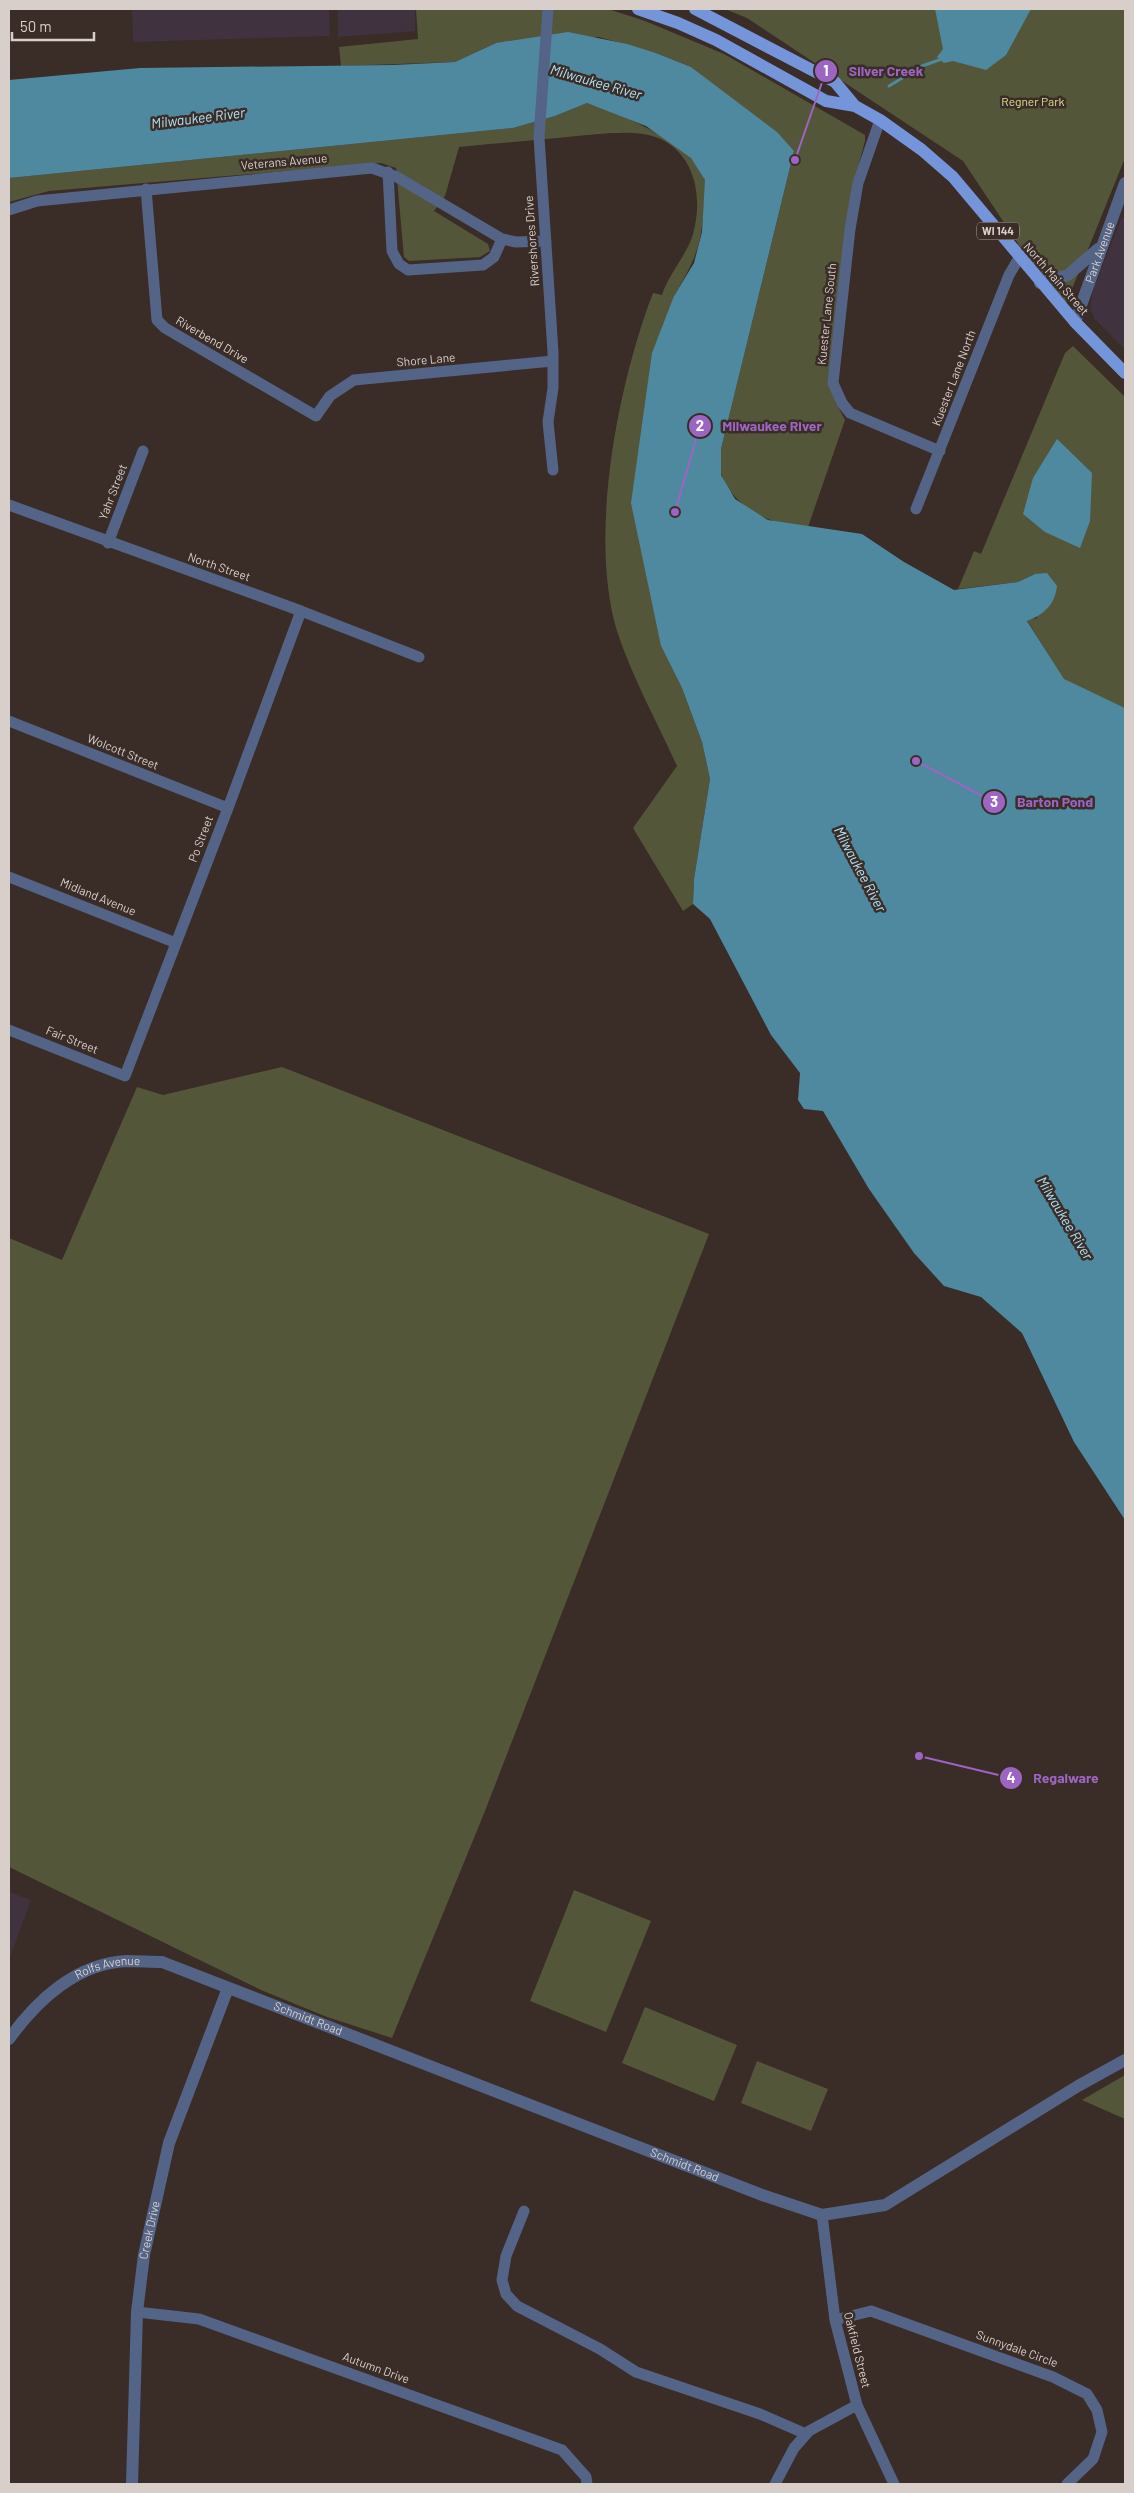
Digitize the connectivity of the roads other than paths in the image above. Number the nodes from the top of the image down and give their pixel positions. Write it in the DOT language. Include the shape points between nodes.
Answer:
graph roads {
  1 [pos="548,9"];
  2 [pos="638,9"];
  3 [pos="695,9"];
  4 [pos="855,106"];
  5 [pos="880,120"];
  6 [pos="388,172"];
  7 [pos="1125,183"];
  8 [pos="146,190"];
  9 [pos="9,210"];
  10 [pos="502,239"];
  11 [pos="546,240"];
  12 [pos="1100,247"];
  13 [pos="1019,258"];
  14 [pos="1040,283"];
  15 [pos="1075,322"];
  16 [pos="553,361"];
  17 [pos="1125,373"];
  18 [pos="316,416"];
  19 [pos="143,451"];
  20 [pos="940,451"];
  21 [pos="553,470"];
  22 [pos="9,505"];
  23 [pos="916,509"];
  24 [pos="108,543"];
  25 [pos="301,611"];
  26 [pos="419,656"];
  27 [pos="9,721"];
  28 [pos="228,808"];
  29 [pos="9,877"];
  30 [pos="176,943"];
  31 [pos="9,1030"];
  32 [pos="125,1076"];
  33 [pos="228,1988"];
  34 [pos="9,2038"];
  35 [pos="1125,2060"];
  36 [pos="524,2211"];
  37 [pos="822,2215"];
  38 [pos="137,2312"];
  39 [pos="834,2320"];
  40 [pos="857,2405"];
  41 [pos="806,2434"];
  42 [pos="132,2484"];
  43 [pos="587,2484"];
  44 [pos="775,2484"];
  45 [pos="894,2484"];
  46 [pos="1067,2484"];
  1 -- 11 [label="street, Rivershores Drive" via="539,137"];
  2 -- 4 [label="main road, North Main Street / WI 144" via="716,40 826,102"];
  3 -- 4 [label="main road, North Main Street / WI 144" via="835,82"];
  4 -- 5 [label="main road, North Main Street / WI 144"];
  5 -- 13 [label="main road, North Main Street / WI 144" via="953,177"];
  5 -- 20 [label="street, Kuester Lane South" via="858,183 833,383 850,413"];
  6 -- 8 [label="street, Veterans Avenue" via="372,168"];
  6 -- 10 [label="street, Veterans Avenue"];
  6 -- 10 [label="street" via="392,250 399,264 408,270 483,265 494,257"];
  7 -- 12 [label="street, Park Avenue"];
  8 -- 9 [label="street, Veterans Avenue" via="37,201"];
  8 -- 18 [label="street, Riverbend Drive" via="157,320 164,328"];
  10 -- 11 [label="street, Veterans Avenue" via="516,242"];
  11 -- 16 [label="street, Rivershores Drive"];
  12 -- 14 [label="street" via="1068,275"];
  12 -- 15 [label="street, Park Avenue"];
  13 -- 14 [label="main road, North Main Street / WI 144"];
  13 -- 20 [label="street, Kuester Lane North" via="1009,275"];
  14 -- 15 [label="main road, North Main Street / WI 144"];
  15 -- 17 [label="main road, North Main Street / WI 144"];
  16 -- 18 [label="street, Shore Lane" via="354,380 330,396"];
  16 -- 21 [label="street, Rivershores Drive" via="548,422"];
  19 -- 24 [label="street, Yahr Street"];
  20 -- 23 [label="street, Kuester Lane North"];
  22 -- 24 [label="street, North Street"];
  24 -- 25 [label="street, North Street"];
  25 -- 26 [label="street, North Street"];
  25 -- 28 [label="street, Po Street"];
  27 -- 28 [label="street, Wolcott Street"];
  28 -- 30 [label="street, Po Street"];
  29 -- 30 [label="street, Midland Avenue"];
  30 -- 32 [label="street, Po Street"];
  31 -- 32 [label="street, Fair Street"];
  33 -- 34 [label="street, Rolfs Avenue" via="162,1962 126,1961 93,1968 57,1986 22,2020"];
  33 -- 37 [label="street, Schmidt Road" via="762,2195"];
  33 -- 38 [label="street, Creek Drive" via="169,2143 144,2255"];
  35 -- 37 [label="street, Schmidt Road" via="885,2205"];
  36 -- 41 [label="street" via="506,2256 502,2280 506,2294 517,2306 600,2349 636,2372 760,2414"];
  37 -- 39 [label="street, Oakfield Street"];
  38 -- 42 [label="street, Creek Drive"];
  38 -- 43 [label="street, Autumn Drive" via="199,2319 562,2450 586,2476"];
  39 -- 40 [label="street, Oakfield Street"];
  39 -- 46 [label="street, Sunnydale Circle" via="871,2311 1053,2377 1086,2394 1096,2410 1102,2432 1093,2459"];
  40 -- 41 [label="street"];
  40 -- 45 [label="street, Oakfield Street"];
  41 -- 44 [label="street" via="794,2448"];
}
